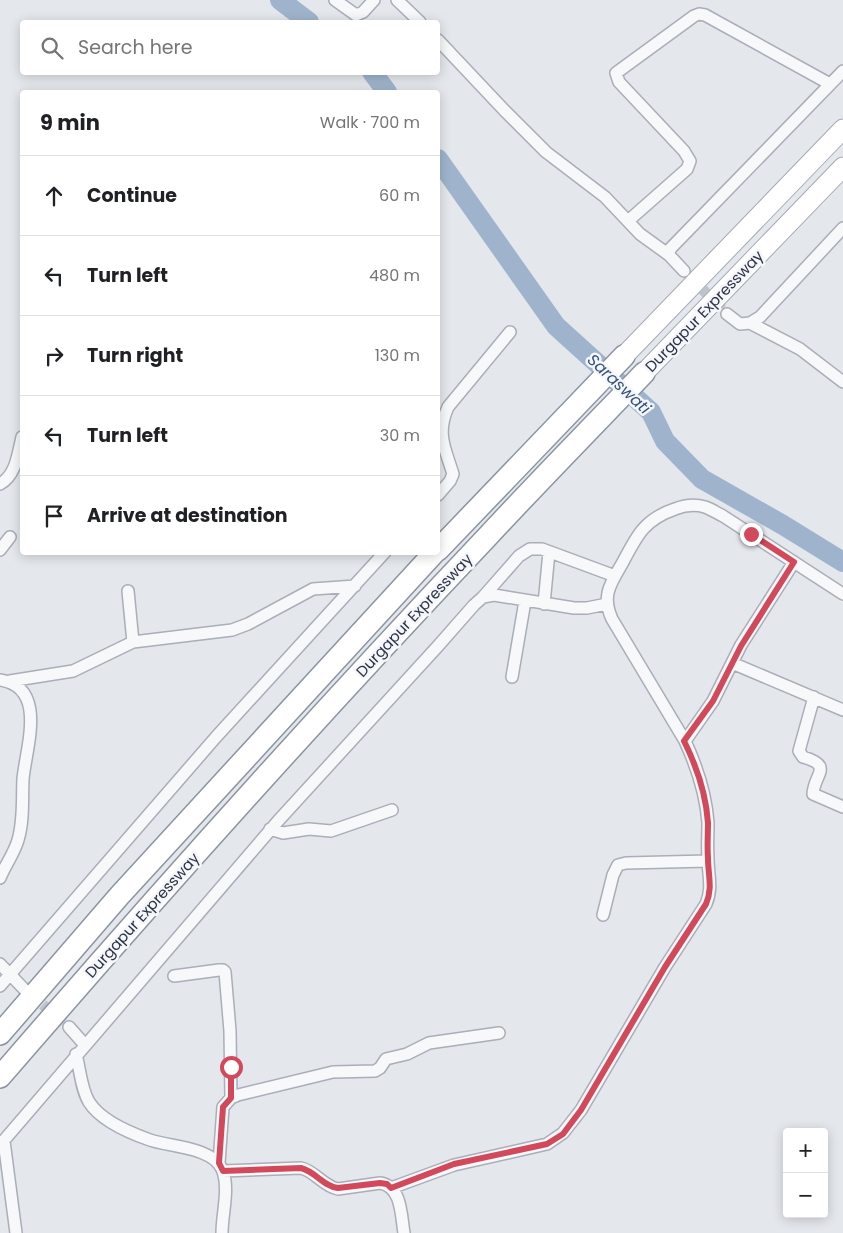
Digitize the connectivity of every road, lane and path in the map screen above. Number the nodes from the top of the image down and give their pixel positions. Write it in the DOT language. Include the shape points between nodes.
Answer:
graph roads {
  1 [pos="335,0"];
  2 [pos="374,0"];
  3 [pos="397,0"];
  4 [pos="418,20"];
  5 [pos="440,42"];
  6 [pos="843,71"];
  7 [pos="830,84"];
  8 [pos="843,129"];
  9 [pos="843,167"];
  10 [pos="628,221"];
  11 [pos="843,228"];
  12 [pos="669,255"];
  13 [pos="684,271"];
  14 [pos="727,314"];
  15 [pos="750,323"];
  16 [pos="510,332"];
  17 [pos="624,356"];
  18 [pos="644,373"];
  19 [pos="843,382"];
  20 [pos="20,445"];
  21 [pos="0,484"];
  22 [pos="440,493"];
  23 [pos="10,537"];
  24 [pos="440,547"];
  25 [pos="0,550"];
  26 [pos="549,552"];
  27 [pos="382,555"];
  28 [pos="432,555"];
  29 [pos="794,562"];
  30 [pos="615,576"];
  31 [pos="354,586"];
  32 [pos="128,591"];
  33 [pos="843,594"];
  34 [pos="484,597"];
  35 [pos="526,601"];
  36 [pos="544,604"];
  37 [pos="607,604"];
  38 [pos="133,642"];
  39 [pos="732,662"];
  40 [pos="512,677"];
  41 [pos="3,680"];
  42 [pos="814,697"];
  43 [pos="843,710"];
  44 [pos="684,741"];
  45 [pos="843,807"];
  46 [pos="392,810"];
  47 [pos="270,829"];
  48 [pos="708,861"];
  49 [pos="0,878"];
  50 [pos="603,915"];
  51 [pos="0,964"];
  52 [pos="10,974"];
  53 [pos="174,976"];
  54 [pos="0,986"];
  55 [pos="25,990"];
  56 [pos="69,1026"];
  57 [pos="499,1033"];
  58 [pos="0,1034"];
  59 [pos="85,1045"];
  60 [pos="76,1054"];
  61 [pos="0,1076"];
  62 [pos="231,1098"];
  63 [pos="2,1143"];
  64 [pos="221,1167"];
  65 [pos="391,1188"];
  66 [pos="16,1233"];
  67 [pos="222,1233"];
  68 [pos="404,1233"];
  1 -- 2 [label="street" via="356,15"];
  3 -- 4 [label="street"];
  5 -- 10 [label="street" via="546,152 605,197"];
  6 -- 7 [label="street"];
  7 -- 10 [label="street" via="705,15 694,16 616,73 619,82 690,161 687,168"];
  7 -- 12 [label="street" via="670,248"];
  8 -- 17 [label="main road, Durgapur Expressway"];
  9 -- 18 [label="main road, Durgapur Expressway"];
  10 -- 12 [label="street"];
  11 -- 15 [label="street" via="760,317"];
  12 -- 13 [label="street"];
  14 -- 15 [label="street" via="740,324"];
  15 -- 19 [label="street" via="800,349"];
  16 -- 22 [label="street" via="448,407 443,418 442,437 453,474"];
  17 -- 24 [label="highway, Durgapur Expressway"];
  18 -- 61 [label="highway, Durgapur Expressway" via="487,536 319,718"];
  20 -- 21 [label="street" via="14,469"];
  23 -- 25 [label="street"];
  26 -- 30 [label="street"];
  26 -- 34 [label="street" via="536,549 519,556"];
  26 -- 36 [label="street"];
  27 -- 31 [label="street"];
  28 -- 58 [label="highway, Durgapur Expressway" via="120,895"];
  29 -- 30 [label="street" via="722,516 695,505 680,507 653,518 636,537"];
  29 -- 33 [label="street"];
  29 -- 39 [label="street"];
  30 -- 37 [label="street"];
  31 -- 38 [label="street" via="313,589 232,630"];
  31 -- 52 [label="street" via="216,737"];
  32 -- 38 [label="street"];
  34 -- 35 [label="street" via="505,596"];
  34 -- 47 [label="street"];
  35 -- 36 [label="street"];
  35 -- 40 [label="street"];
  36 -- 37 [label="street" via="587,608"];
  37 -- 44 [label="street" via="612,619"];
  38 -- 41 [label="street" via="73,671"];
  39 -- 42 [label="street"];
  39 -- 44 [label="street" via="713,701"];
  41 -- 49 [label="street" via="19,686 24,693 30,729 23,778 21,828 15,849"];
  42 -- 43 [label="street"];
  42 -- 45 [label="street" via="799,751 803,757 815,760 820,767 813,794"];
  44 -- 48 [label="street" via="694,759 704,792"];
  46 -- 47 [label="street" via="331,831 309,829 283,833"];
  47 -- 59 [label="street"];
  48 -- 50 [label="street" via="626,863 618,866"];
  48 -- 65 [label="street" via="711,883 706,904 581,1110 563,1134 547,1144 454,1164"];
  51 -- 52 [label="street"];
  52 -- 54 [label="street"];
  52 -- 55 [label="street"];
  53 -- 62 [label="street" via="225,972"];
  56 -- 59 [label="street"];
  57 -- 62 [label="street" via="429,1043 407,1054 386,1059 375,1071 333,1072"];
  59 -- 60 [label="street"];
  60 -- 63 [label="street"];
  60 -- 64 [label="street" via="87,1099 94,1109 150,1140 205,1153"];
  62 -- 64 [label="street" via="223,1107"];
  63 -- 66 [label="street"];
  64 -- 65 [label="street" via="301,1168 332,1187 380,1183"];
  64 -- 67 [label="street" via="225,1182"];
  65 -- 68 [label="street" via="399,1202"];
}
